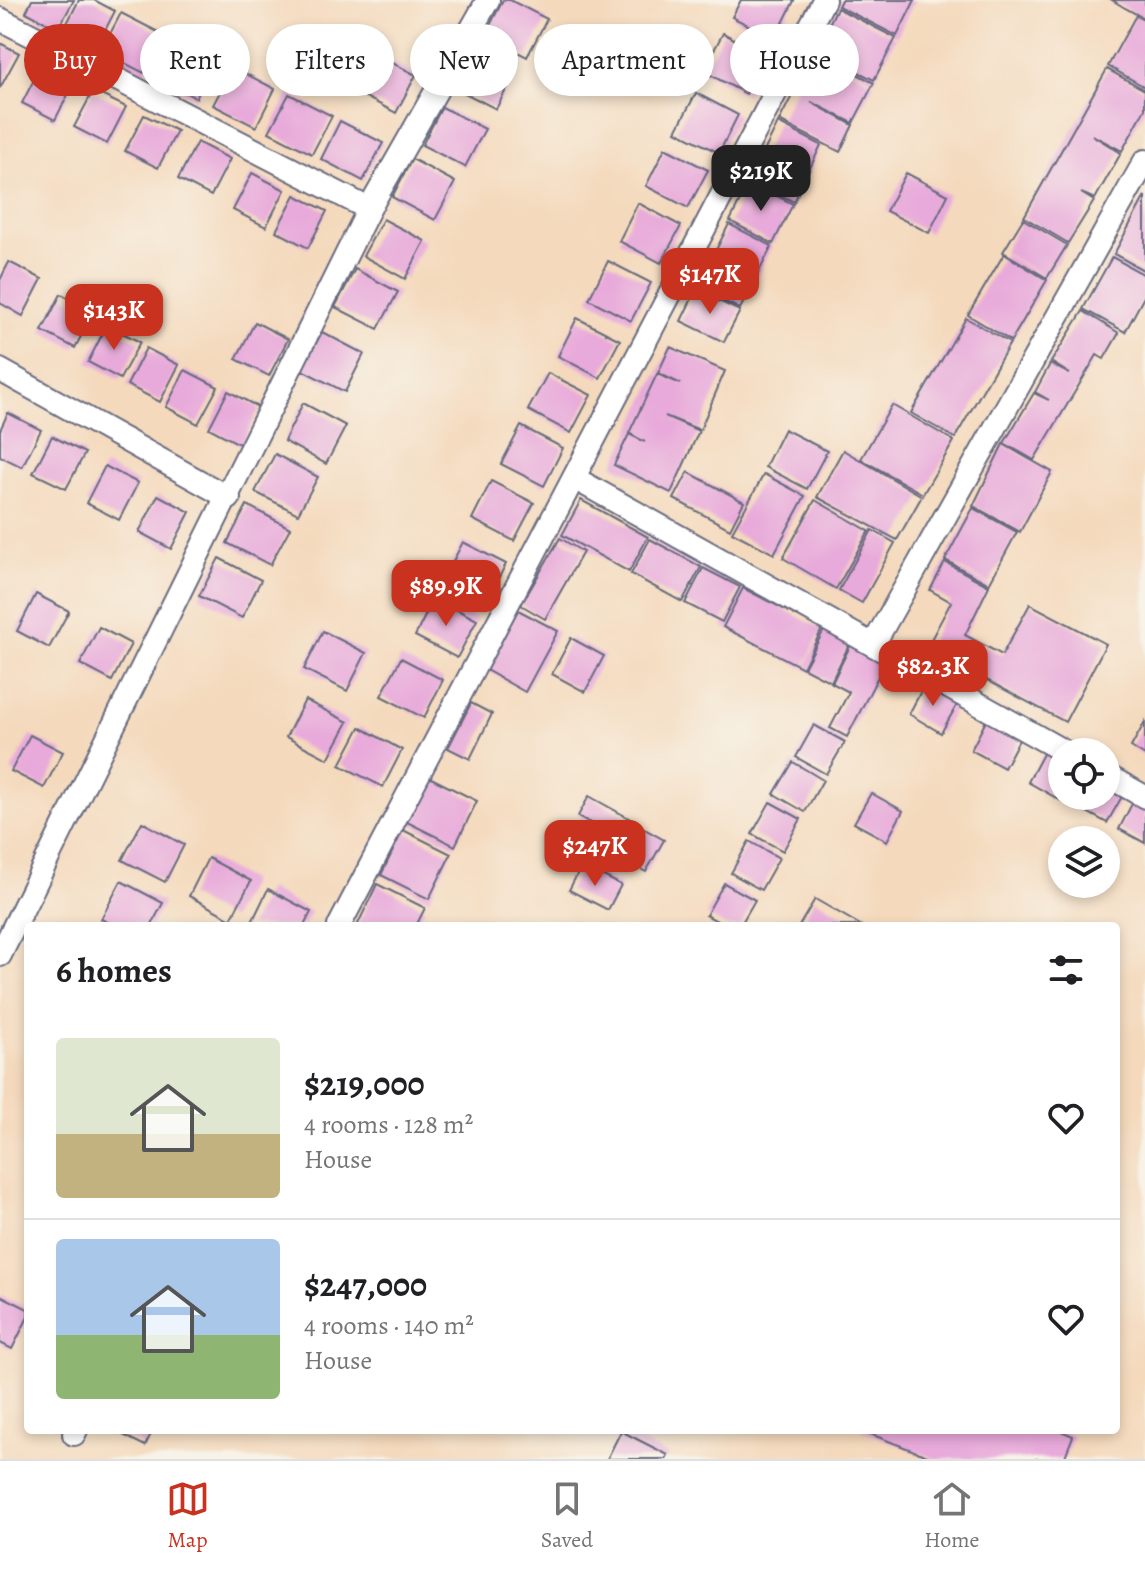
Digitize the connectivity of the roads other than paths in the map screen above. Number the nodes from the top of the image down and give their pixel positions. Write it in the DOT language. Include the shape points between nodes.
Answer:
graph roads {
  1 [pos="488,0"];
  2 [pos="824,0"];
  3 [pos="0,19"];
  4 [pos="1145,161"];
  5 [pos="369,209"];
  6 [pos="0,370"];
  7 [pos="574,478"];
  8 [pos="229,498"];
  9 [pos="873,645"];
  10 [pos="1048,743"];
  11 [pos="1120,783"];
  12 [pos="1145,797"];
  13 [pos="341,922"];
  14 [pos="0,955"];
  1 -- 5 [label="street"];
  2 -- 7 [label="street"];
  3 -- 5 [label="street"];
  4 -- 9 [label="street"];
  5 -- 8 [label="street"];
  6 -- 8 [label="street"];
  7 -- 9 [label="street"];
  7 -- 13 [label="street"];
  8 -- 14 [label="street"];
  9 -- 10 [label="street"];
  11 -- 12 [label="street"];
}
